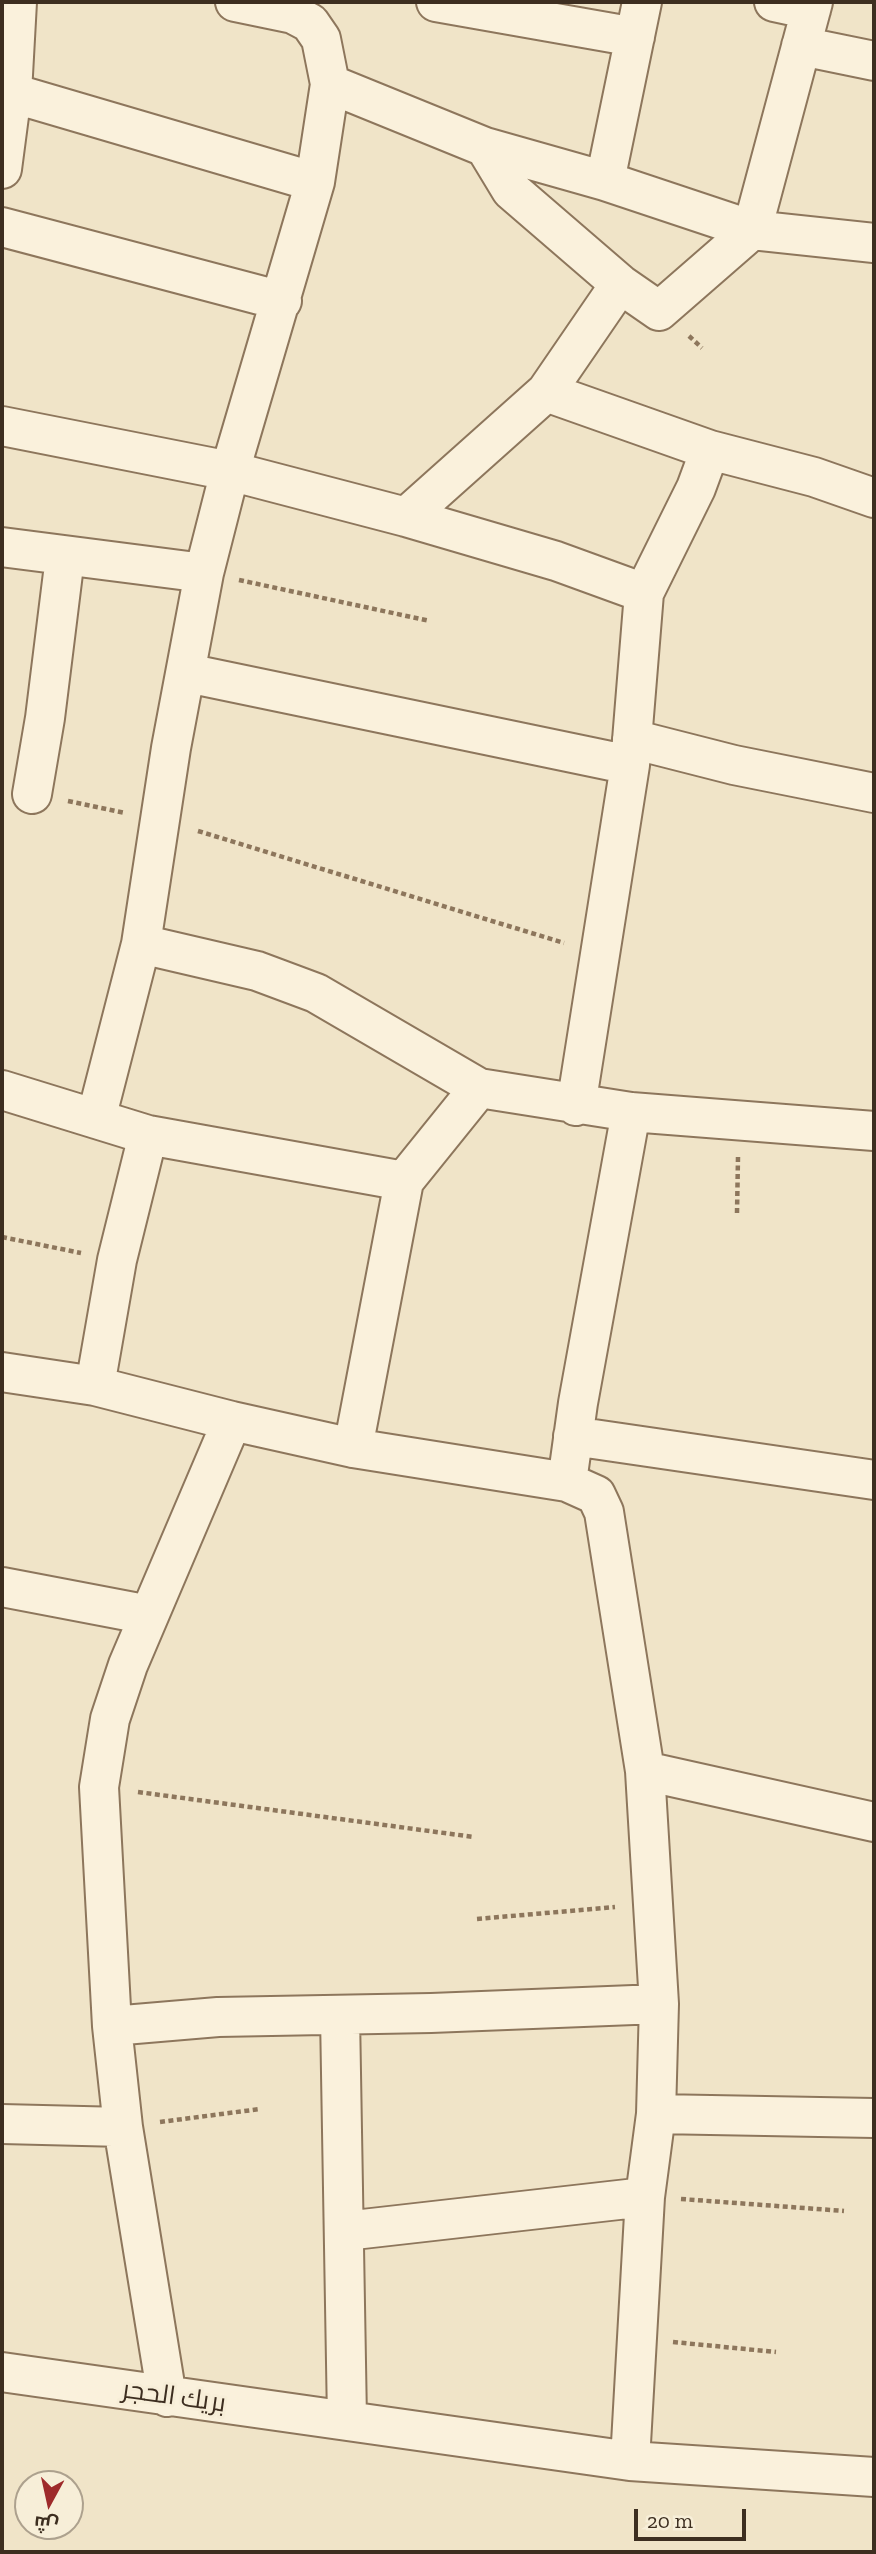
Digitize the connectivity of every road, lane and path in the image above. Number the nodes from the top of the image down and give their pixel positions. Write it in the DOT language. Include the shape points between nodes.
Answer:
graph roads {
  1 [pos="17,2"];
  2 [pos="235,2"];
  3 [pos="436,2"];
  4 [pos="774,2"];
  5 [pos="812,6"];
  6 [pos="638,20"];
  7 [pos="801,46"];
  8 [pos="874,61"];
  9 [pos="330,84"];
  10 [pos="12,93"];
  11 [pos="485,147"];
  12 [pos="3,155"];
  13 [pos="605,181"];
  14 [pos="315,182"];
  15 [pos="2,227"];
  16 [pos="752,230"];
  17 [pos="874,243"];
  18 [pos="620,284"];
  19 [pos="282,301"];
  20 [pos="547,392"];
  21 [pos="2,426"];
  22 [pos="710,450"];
  23 [pos="230,471"];
  24 [pos="874,498"];
  25 [pos="406,517"];
  26 [pos="2,547"];
  27 [pos="65,557"];
  28 [pos="204,573"];
  29 [pos="644,593"];
  30 [pos="430,621"];
  31 [pos="187,673"];
  32 [pos="631,752"];
  33 [pos="874,793"];
  34 [pos="32,794"];
  35 [pos="160,820"];
  36 [pos="141,944"];
  37 [pos="602,954"];
  38 [pos="479,1088"];
  39 [pos="2,1090"];
  40 [pos="576,1106"];
  41 [pos="631,1112"];
  42 [pos="96,1119"];
  43 [pos="741,1122"];
  44 [pos="874,1131"];
  45 [pos="148,1135"];
  46 [pos="404,1181"];
  47 [pos="737,1213"];
  48 [pos="2,1237"];
  49 [pos="117,1260"];
  50 [pos="2,1372"];
  51 [pos="95,1386"];
  52 [pos="232,1422"];
  53 [pos="573,1436"];
  54 [pos="353,1448"];
  55 [pos="874,1480"];
  56 [pos="567,1482"];
  57 [pos="2,1587"];
  58 [pos="149,1615"];
  59 [pos="645,1770"];
  60 [pos="99,1787"];
  61 [pos="874,1822"];
  62 [pos="474,1837"];
  63 [pos="655,1903"];
  64 [pos="477,1919"];
  65 [pos="659,2004"];
  66 [pos="340,2015"];
  67 [pos="112,2026"];
  68 [pos="260,2109"];
  69 [pos="656,2114"];
  70 [pos="874,2118"];
  71 [pos="2,2124"];
  72 [pos="123,2127"];
  73 [pos="645,2197"];
  74 [pos="845,2211"];
  75 [pos="345,2231"];
  76 [pos="636,2339"];
  77 [pos="776,2351"];
  78 [pos="2,2372"];
  79 [pos="167,2397"];
  80 [pos="347,2420"];
  81 [pos="630,2461"];
  82 [pos="874,2477"];
  1 -- 10 [label="street"];
  2 -- 9 [label="street" via="293,14 310,23 321,39"];
  3 -- 6 [label="street"];
  4 -- 5 [label="street"];
  5 -- 7 [label="street"];
  6 -- 13 [label="street"];
  7 -- 8 [label="street"];
  7 -- 16 [label="street"];
  9 -- 11 [label="street"];
  9 -- 14 [label="street"];
  10 -- 12 [label="street"];
  10 -- 14 [label="street"];
  11 -- 13 [label="street"];
  11 -- 18 [label="street" via="511,190"];
  13 -- 16 [label="street"];
  14 -- 19 [label="street"];
  15 -- 19 [label="street"];
  16 -- 17 [label="street"];
  16 -- 18 [label="street" via="659,311"];
  18 -- 20 [label="street"];
  19 -- 23 [label="street"];
  20 -- 22 [label="street"];
  20 -- 25 [label="street"];
  21 -- 23 [label="street"];
  22 -- 24 [label="street"];
  22 -- 29 [label="street"];
  23 -- 25 [label="street"];
  23 -- 28 [label="street"];
  25 -- 29 [label="street" via="556,561"];
  26 -- 27 [label="street"];
  27 -- 28 [label="street"];
  27 -- 34 [label="street"];
  28 -- 30 [label="path"];
  28 -- 31 [label="street"];
  29 -- 32 [label="street"];
  31 -- 32 [label="street"];
  31 -- 35 [label="street"];
  32 -- 33 [label="street" via="734,765"];
  32 -- 37 [label="street"];
  34 -- 35 [label="path"];
  35 -- 36 [label="street"];
  35 -- 37 [label="path"];
  36 -- 38 [label="street" via="257,971 316,993"];
  36 -- 42 [label="street"];
  37 -- 40 [label="street"];
  38 -- 40 [label="street"];
  38 -- 46 [label="street"];
  39 -- 42 [label="street"];
  40 -- 41 [label="street"];
  41 -- 43 [label="street"];
  41 -- 53 [label="street"];
  42 -- 45 [label="street"];
  43 -- 44 [label="street"];
  43 -- 47 [label="path"];
  45 -- 46 [label="street"];
  45 -- 49 [label="street"];
  46 -- 54 [label="street"];
  48 -- 49 [label="path"];
  49 -- 51 [label="street"];
  50 -- 51 [label="street"];
  51 -- 52 [label="street"];
  52 -- 54 [label="street"];
  52 -- 58 [label="street"];
  53 -- 55 [label="street"];
  53 -- 56 [label="street"];
  54 -- 56 [label="street"];
  56 -- 59 [label="street" via="596,1495 604,1512"];
  57 -- 58 [label="street"];
  58 -- 60 [label="street" via="110,1718"];
  59 -- 61 [label="street"];
  59 -- 63 [label="street"];
  60 -- 62 [label="path"];
  60 -- 67 [label="street"];
  63 -- 64 [label="path"];
  63 -- 65 [label="street"];
  65 -- 66 [label="street"];
  65 -- 69 [label="street"];
  66 -- 67 [label="street" via="218,2017"];
  66 -- 75 [label="street"];
  67 -- 72 [label="street"];
  68 -- 72 [label="path"];
  69 -- 70 [label="street"];
  69 -- 73 [label="street"];
  71 -- 72 [label="street"];
  72 -- 79 [label="street"];
  73 -- 74 [label="path"];
  73 -- 75 [label="street"];
  73 -- 76 [label="street"];
  75 -- 80 [label="street"];
  76 -- 77 [label="path"];
  76 -- 81 [label="street"];
  78 -- 79 [label="street, بريك الحجر"];
  79 -- 80 [label="street, بريك الحجر"];
  80 -- 81 [label="street, بريك الحجر"];
  81 -- 82 [label="street, بريك الحجر"];
}
